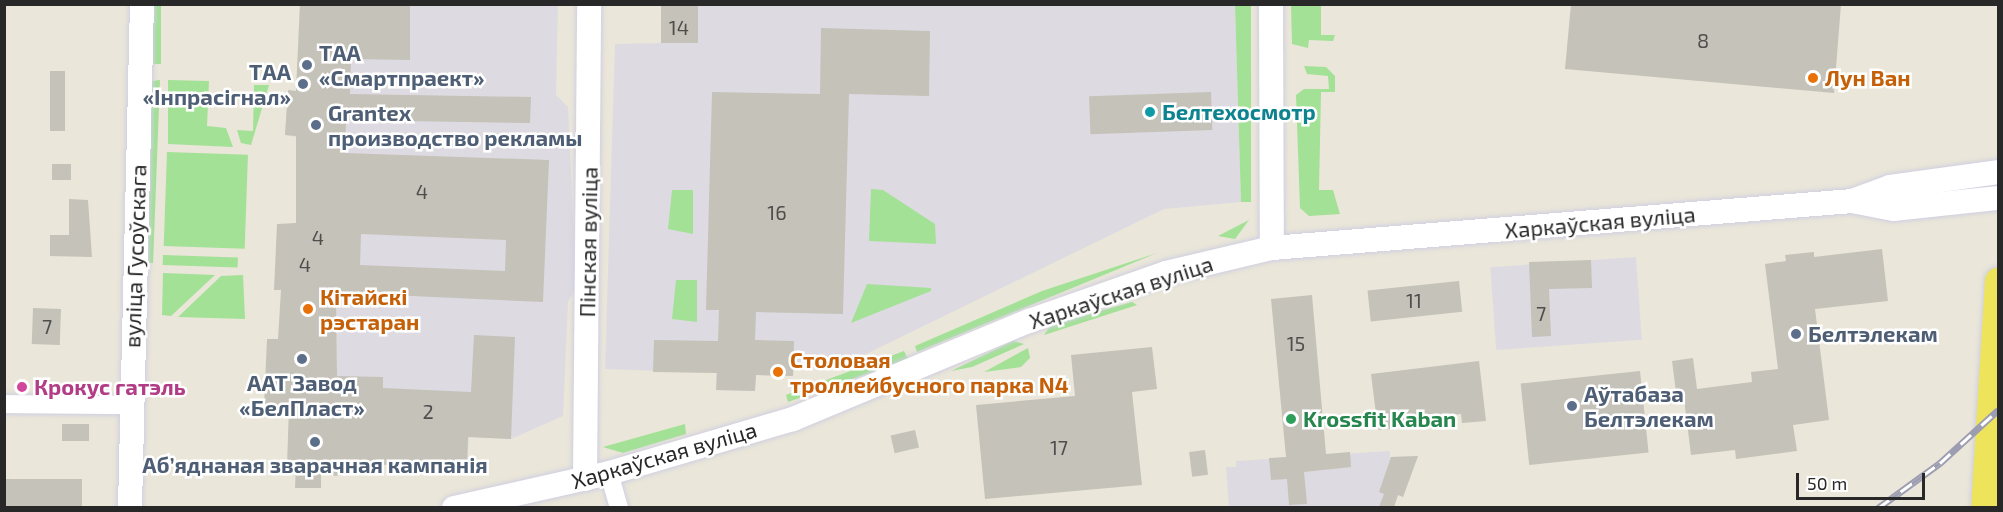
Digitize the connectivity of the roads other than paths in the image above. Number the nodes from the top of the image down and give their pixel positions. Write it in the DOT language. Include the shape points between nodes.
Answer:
graph roads {
  1 [pos="142,4"];
  2 [pos="589,4"];
  3 [pos="1271,4"];
  4 [pos="1998,172"];
  5 [pos="1998,198"];
  6 [pos="1852,201"];
  7 [pos="1272,248"];
  8 [pos="1998,280"];
  9 [pos="4,404"];
  10 [pos="131,405"];
  11 [pos="609,473"];
  12 [pos="585,479"];
  13 [pos="130,507"];
  14 [pos="454,507"];
  15 [pos="619,507"];
  16 [pos="1984,507"];
  1 -- 10 [label="main road, вуліца Гусоўскага"];
  2 -- 12 [label="main road, Пінская вуліца"];
  3 -- 7 [label="main road"];
  4 -- 6 [label="main road, Харкаўская вуліца" via="1890,187"];
  5 -- 6 [label="main road, Харкаўская вуліца" via="1893,209"];
  6 -- 7 [label="main road, Харкаўская вуліца"];
  7 -- 11 [label="main road, Харкаўская вуліца" via="1166,273 1029,321 793,418"];
  8 -- 16 [label="main road"];
  9 -- 10 [label="street"];
  10 -- 13 [label="main road, вуліца Гусоўскага"];
  11 -- 12 [label="main road, Харкаўская вуліца"];
  11 -- 15 [label="street"];
  12 -- 14 [label="main road, Харкаўская вуліца"];
}
